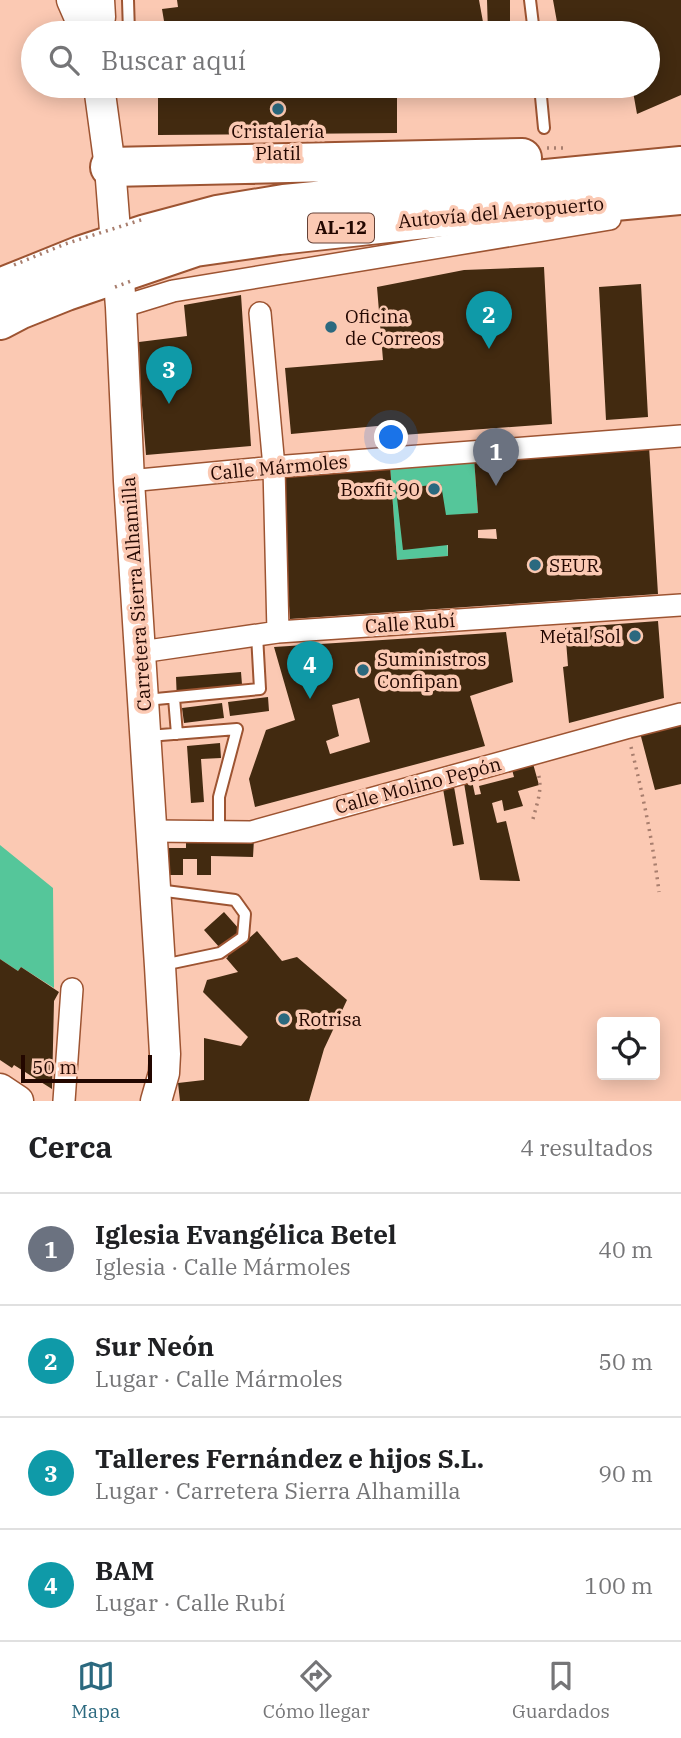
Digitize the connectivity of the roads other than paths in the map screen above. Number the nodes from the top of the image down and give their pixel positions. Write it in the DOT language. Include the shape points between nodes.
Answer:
graph roads {
  1 [pos="72,0"];
  2 [pos="99,0"];
  3 [pos="128,0"];
  4 [pos="530,0"];
  5 [pos="83,21"];
  6 [pos="98,21"];
  7 [pos="129,21"];
  8 [pos="533,21"];
  9 [pos="101,98"];
  10 [pos="541,98"];
  11 [pos="544,128"];
  12 [pos="681,149"];
  13 [pos="110,167"];
  14 [pos="678,195"];
  15 [pos="7,276"];
  16 [pos="120,278"];
  17 [pos="260,313"];
  18 [pos="0,320"];
  19 [pos="681,436"];
  20 [pos="274,467"];
  21 [pos="129,481"];
  22 [pos="681,605"];
  23 [pos="278,632"];
  24 [pos="257,635"];
  25 [pos="141,652"];
  26 [pos="174,698"];
  27 [pos="144,701"];
  28 [pos="681,714"];
  29 [pos="177,734"];
  30 [pos="146,736"];
  31 [pos="151,831"];
  32 [pos="219,831"];
  33 [pos="155,889"];
  34 [pos="160,966"];
  35 [pos="72,989"];
  36 [pos="0,1089"];
  37 [pos="18,1101"];
  38 [pos="64,1101"];
  39 [pos="156,1101"];
  1 -- 5 [label="main road"];
  2 -- 6 [label="main road"];
  3 -- 7 [label="lane"];
  4 -- 8 [label="lane"];
  9 -- 13 [label="main road, Carretera Sierra Alhamilla"];
  10 -- 11 [label="lane"];
  12 -- 13 [label="highway" via="538,158"];
  13 -- 16 [label="main road, Carretera Sierra Alhamilla"];
  14 -- 16 [label="highway, Autovía del Aeropuerto / AL-12" via="195,247"];
  15 -- 16 [label="highway, Autovía del Aeropuerto / AL-12" via="82,255"];
  16 -- 18 [label="highway, Autovía del Aeropuerto / AL-12" via="66,291"];
  16 -- 21 [label="main road, Carretera Sierra Alhamilla"];
  17 -- 20 [label="street"];
  19 -- 20 [label="street, Calle Mármoles"];
  20 -- 21 [label="street, Calle Mármoles"];
  20 -- 23 [label="street"];
  21 -- 25 [label="main road, Carretera Sierra Alhamilla"];
  22 -- 23 [label="street, Calle Rubí"];
  23 -- 24 [label="street, Calle Rubí"];
  24 -- 25 [label="street, Calle Rubí"];
  24 -- 26 [label="lane" via="260,689"];
  25 -- 27 [label="main road, Carretera Sierra Alhamilla"];
  26 -- 27 [label="lane"];
  26 -- 29 [label="lane"];
  27 -- 30 [label="main road, Carretera Sierra Alhamilla"];
  28 -- 32 [label="street, Calle Molino Pepón" via="251,832"];
  29 -- 30 [label="lane"];
  29 -- 32 [label="lane" via="237,729 219,797"];
  30 -- 31 [label="main road, Carretera Sierra Alhamilla"];
  31 -- 32 [label="street, Calle Molino Pepón"];
  31 -- 33 [label="main road, Carretera Sierra Alhamilla"];
  33 -- 34 [label="main road, Carretera Sierra Alhamilla"];
  33 -- 34 [label="lane" via="236,900 245,914 243,937 219,953"];
  34 -- 39 [label="main road, Carretera Sierra Alhamilla" via="164,1073"];
  35 -- 38 [label="street"];
  36 -- 37 [label="main road"];
}
